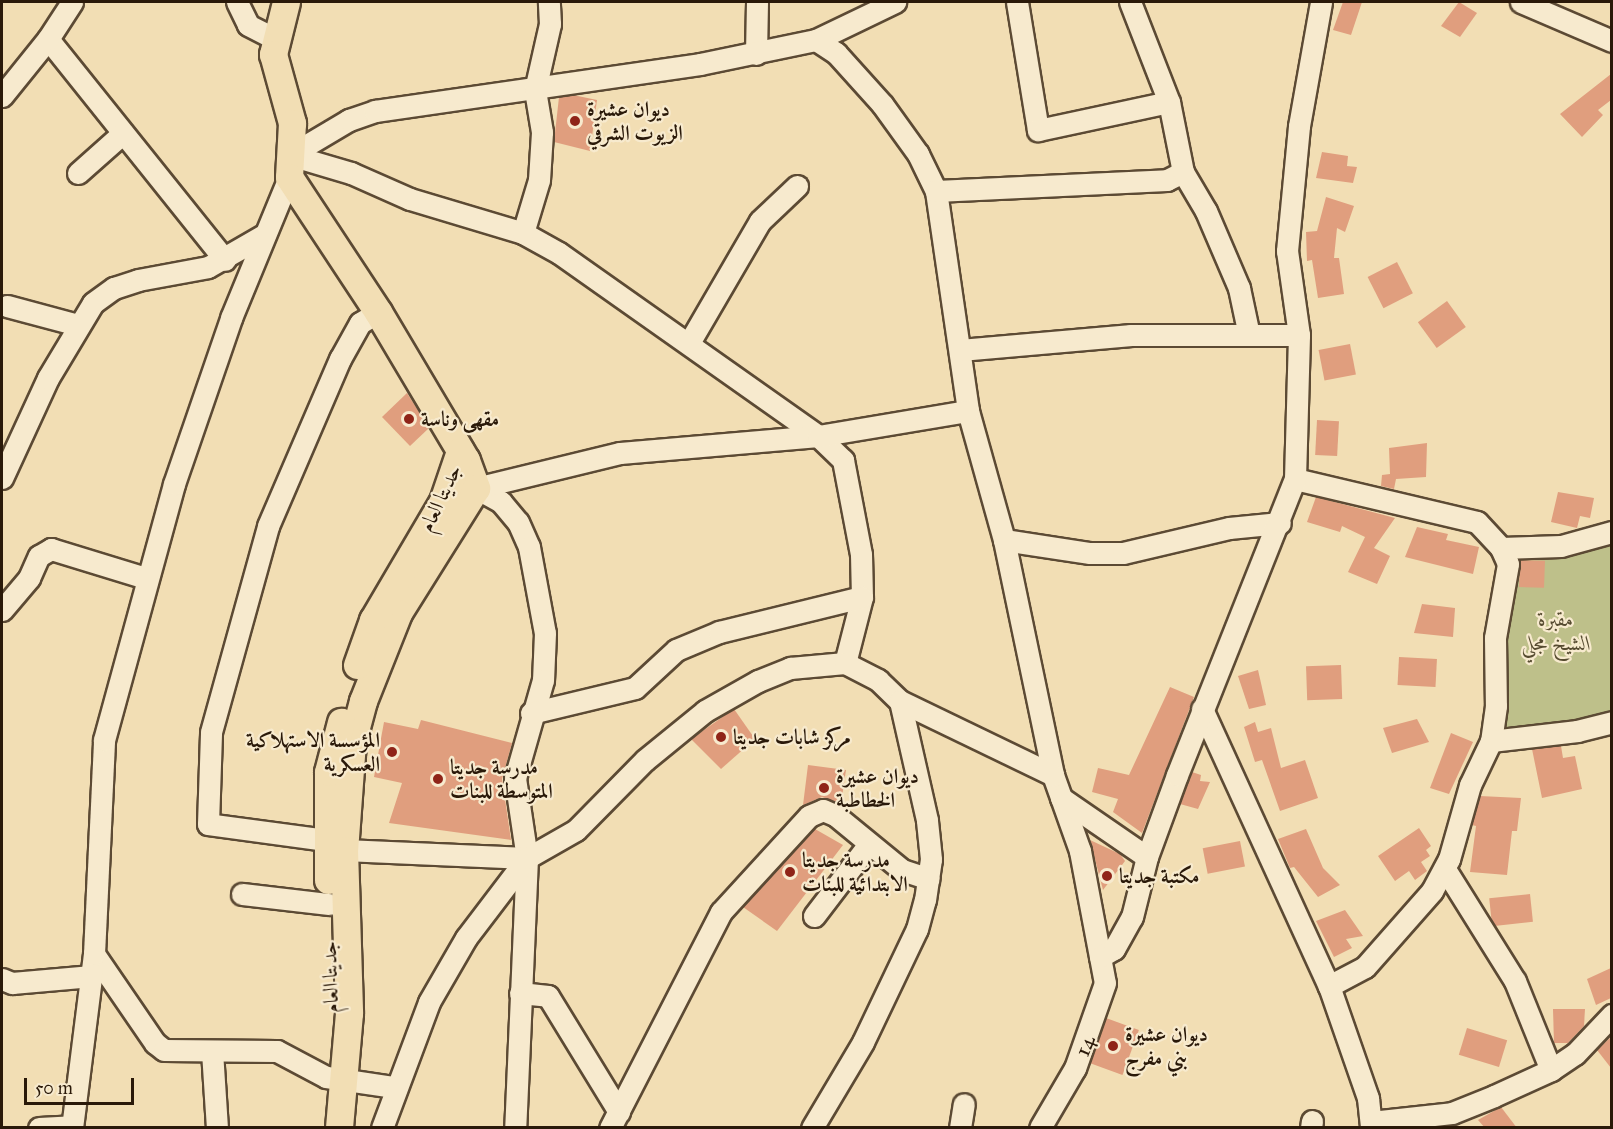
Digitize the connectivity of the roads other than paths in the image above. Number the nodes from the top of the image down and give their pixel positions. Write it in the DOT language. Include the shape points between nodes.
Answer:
graph roads {
  1 [pos="72,2"];
  2 [pos="237,2"];
  3 [pos="286,2"];
  4 [pos="549,2"];
  5 [pos="756,2"];
  6 [pos="895,2"];
  7 [pos="1017,2"];
  8 [pos="1130,2"];
  9 [pos="1321,2"];
  10 [pos="1521,2"];
  11 [pos="274,38"];
  12 [pos="48,39"];
  13 [pos="816,40"];
  14 [pos="1611,42"];
  15 [pos="756,54"];
  16 [pos="535,90"];
  17 [pos="2,96"];
  18 [pos="1169,102"];
  19 [pos="123,132"];
  20 [pos="289,166"];
  21 [pos="1183,172"];
  22 [pos="78,173"];
  23 [pos="797,186"];
  24 [pos="936,191"];
  25 [pos="523,233"];
  26 [pos="262,237"];
  27 [pos="225,260"];
  28 [pos="7,306"];
  29 [pos="378,312"];
  30 [pos="78,324"];
  31 [pos="1249,335"];
  32 [pos="1299,335"];
  33 [pos="689,343"];
  34 [pos="960,350"];
  35 [pos="968,411"];
  36 [pos="818,436"];
  37 [pos="460,451"];
  38 [pos="2,478"];
  39 [pos="1295,479"];
  40 [pos="476,488"];
  41 [pos="1280,523"];
  42 [pos="1611,532"];
  43 [pos="1004,540"];
  44 [pos="1501,548"];
  45 [pos="146,578"];
  46 [pos="862,597"];
  47 [pos="2,610"];
  48 [pos="845,663"];
  49 [pos="900,701"];
  50 [pos="1202,709"];
  51 [pos="531,713"];
  52 [pos="1611,722"];
  53 [pos="1491,741"];
  54 [pos="1053,775"];
  55 [pos="1061,798"];
  56 [pos="869,844"];
  57 [pos="335,845"];
  58 [pos="1147,857"];
  59 [pos="527,858"];
  60 [pos="1445,869"];
  61 [pos="929,879"];
  62 [pos="242,894"];
  63 [pos="329,904"];
  64 [pos="814,916"];
  65 [pos="338,943"];
  66 [pos="94,954"];
  67 [pos="1100,957"];
  68 [pos="92,976"];
  69 [pos="2,979"];
  70 [pos="1329,986"];
  71 [pos="520,993"];
  72 [pos="1611,1015"];
  73 [pos="212,1051"];
  74 [pos="1551,1070"];
  75 [pos="335,1080"];
  76 [pos="394,1087"];
  77 [pos="964,1104"];
  78 [pos="614,1120"];
  79 [pos="1371,1125"];
  80 [pos="72,1127"];
  81 [pos="39,1128"];
  82 [pos="216,1128"];
  83 [pos="321,1128"];
  84 [pos="339,1128"];
  85 [pos="382,1128"];
  86 [pos="515,1128"];
  87 [pos="812,1128"];
  88 [pos="960,1128"];
  89 [pos="1040,1128"];
  1 -- 12 [label="street"];
  2 -- 11 [label="street" via="248,25"];
  3 -- 11 [label="main road"];
  4 -- 16 [label="street" via="550,24"];
  5 -- 15 [label="street"];
  6 -- 13 [label="street"];
  7 -- 18 [label="street" via="1038,130"];
  8 -- 18 [label="street"];
  9 -- 32 [label="street" via="1291,196 1287,251"];
  10 -- 14 [label="street"];
  11 -- 20 [label="main road" via="277,81 292,123"];
  12 -- 17 [label="street"];
  12 -- 19 [label="street"];
  13 -- 15 [label="street"];
  13 -- 24 [label="street, 14" via="836,53 882,104 918,154"];
  15 -- 16 [label="street"];
  16 -- 20 [label="street" via="495,91 375,111 342,123"];
  16 -- 25 [label="street" via="542,132 539,180"];
  18 -- 21 [label="street"];
  19 -- 22 [label="street"];
  19 -- 27 [label="street"];
  20 -- 25 [label="street" via="351,173 410,199"];
  20 -- 26 [label="street"];
  20 -- 29 [label="main road"];
  21 -- 24 [label="street" via="1167,180"];
  21 -- 31 [label="street" via="1206,211 1239,288"];
  23 -- 33 [label="street" via="760,221"];
  24 -- 34 [label="street, 14"];
  25 -- 33 [label="street"];
  26 -- 27 [label="street"];
  26 -- 45 [label="street" via="208,384"];
  27 -- 30 [label="street" via="114,288 93,303"];
  28 -- 30 [label="street"];
  29 -- 37 [label="main road"];
  29 -- 57 [label="street" via="360,323 340,359 268,526 211,732 208,824"];
  30 -- 38 [label="street"];
  31 -- 32 [label="street"];
  31 -- 34 [label="street" via="1131,335"];
  32 -- 39 [label="street"];
  33 -- 36 [label="street"];
  34 -- 35 [label="street, 14"];
  35 -- 36 [label="street"];
  35 -- 43 [label="street, 14"];
  36 -- 40 [label="street" via="620,453"];
  36 -- 46 [label="street" via="843,460 861,554"];
  37 -- 40 [label="main road, جديتا العام"];
  37 -- 57 [label="main road, جديتا العام" via="443,501 373,620 357,664 328,772"];
  39 -- 41 [label="street"];
  39 -- 44 [label="street" via="1478,522"];
  40 -- 51 [label="street" via="501,502 518,522 528,547 545,633 543,680"];
  40 -- 57 [label="main road, جديتا العام" via="399,613 379,656 352,742"];
  41 -- 43 [label="street" via="1229,528 1124,553 1090,554"];
  41 -- 50 [label="street"];
  42 -- 44 [label="street" via="1561,546"];
  43 -- 54 [label="street, 14"];
  44 -- 53 [label="street" via="1508,564 1495,638 1496,706"];
  45 -- 47 [label="street" via="51,549 39,556 29,578"];
  45 -- 66 [label="street" via="104,740"];
  46 -- 48 [label="street"];
  46 -- 51 [label="street" via="710,635 676,650 635,688"];
  48 -- 49 [label="street" via="878,680"];
  48 -- 59 [label="street" via="790,668 734,694 645,760 576,830"];
  49 -- 54 [label="street"];
  49 -- 61 [label="street" via="927,820"];
  50 -- 58 [label="street"];
  50 -- 70 [label="street" via="1217,734"];
  51 -- 59 [label="street" via="515,778"];
  52 -- 53 [label="street" via="1577,731"];
  53 -- 60 [label="street" via="1470,785"];
  54 -- 55 [label="street, 14"];
  55 -- 58 [label="street"];
  55 -- 67 [label="street, 14" via="1080,851"];
  56 -- 61 [label="street" via="902,870"];
  56 -- 64 [label="street"];
  56 -- 78 [label="street" via="828,812 809,816 721,912"];
  57 -- 59 [label="street"];
  57 -- 63 [label="main road, جديتا العام"];
  57 -- 65 [label="main road, جديتا العام"];
  58 -- 67 [label="street" via="1122,939"];
  59 -- 71 [label="street"];
  59 -- 76 [label="street" via="466,938 429,1002"];
  60 -- 70 [label="street" via="1365,967"];
  60 -- 74 [label="street" via="1515,981"];
  61 -- 87 [label="street" via="917,929 863,1042"];
  62 -- 63 [label="street"];
  63 -- 65 [label="main road, جديتا العام"];
  65 -- 75 [label="main road, جديتا العام" via="332,1015"];
  66 -- 68 [label="street"];
  66 -- 73 [label="street" via="155,1043 164,1050"];
  67 -- 89 [label="street, 14" via="1105,983 1094,1024"];
  68 -- 69 [label="street" via="12,983"];
  68 -- 80 [label="street"];
  70 -- 79 [label="street" via="1368,1098"];
  71 -- 78 [label="street" via="548,996"];
  71 -- 86 [label="street"];
  72 -- 74 [label="street" via="1575,1054"];
  73 -- 75 [label="street" via="277,1051"];
  73 -- 82 [label="street"];
  74 -- 79 [label="street" via="1452,1113"];
  75 -- 76 [label="street"];
  75 -- 83 [label="main road, جديتا العام"];
  75 -- 84 [label="main road, جديتا العام"];
  76 -- 85 [label="street"];
  77 -- 88 [label="street"];
  80 -- 81 [label="street"];
}
